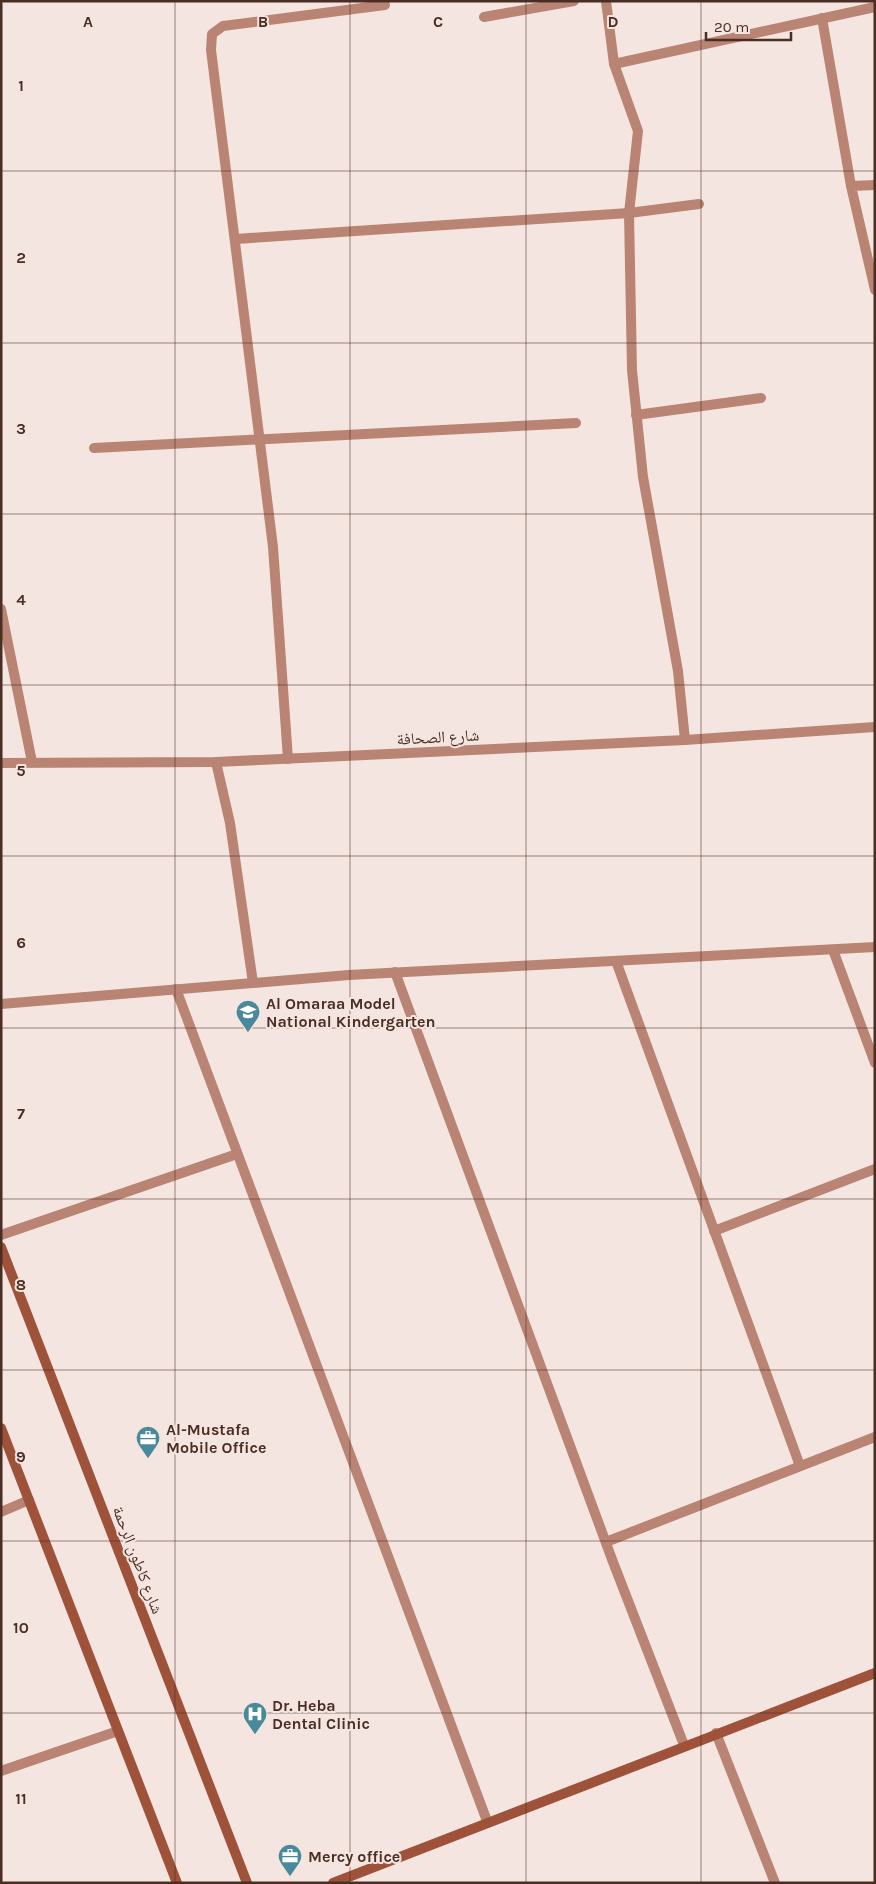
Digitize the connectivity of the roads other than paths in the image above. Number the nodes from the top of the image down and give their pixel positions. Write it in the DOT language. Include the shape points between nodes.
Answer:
graph roads {
  1 [pos="574,1"];
  2 [pos="606,1"];
  3 [pos="385,5"];
  4 [pos="875,7"];
  5 [pos="484,17"];
  6 [pos="822,18"];
  7 [pos="614,64"];
  8 [pos="875,185"];
  9 [pos="851,186"];
  10 [pos="699,204"];
  11 [pos="629,213"];
  12 [pos="235,239"];
  13 [pos="875,290"];
  14 [pos="761,398"];
  15 [pos="636,415"];
  16 [pos="576,423"];
  17 [pos="260,438"];
  18 [pos="94,448"];
  19 [pos="1,609"];
  20 [pos="875,728"];
  21 [pos="685,740"];
  22 [pos="288,759"];
  23 [pos="32,762"];
  24 [pos="216,762"];
  25 [pos="1,763"];
  26 [pos="875,947"];
  27 [pos="833,950"];
  28 [pos="616,961"];
  29 [pos="395,972"];
  30 [pos="253,983"];
  31 [pos="176,989"];
  32 [pos="1,1004"];
  33 [pos="875,1064"];
  34 [pos="236,1154"];
  35 [pos="875,1169"];
  36 [pos="714,1231"];
  37 [pos="1,1235"];
  38 [pos="1,1247"];
  39 [pos="1,1428"];
  40 [pos="875,1437"];
  41 [pos="800,1466"];
  42 [pos="29,1500"];
  43 [pos="1,1512"];
  44 [pos="606,1542"];
  45 [pos="875,1672"];
  46 [pos="118,1731"];
  47 [pos="716,1733"];
  48 [pos="684,1745"];
  49 [pos="1,1771"];
  50 [pos="487,1821"];
  51 [pos="177,1883"];
  52 [pos="247,1883"];
  53 [pos="333,1883"];
  54 [pos="775,1883"];
  1 -- 5 [label="street"];
  2 -- 7 [label="street"];
  3 -- 12 [label="street" via="224,26 212,34 211,50"];
  4 -- 6 [label="street"];
  6 -- 7 [label="street"];
  6 -- 9 [label="street"];
  7 -- 11 [label="street" via="638,131"];
  8 -- 9 [label="street"];
  9 -- 13 [label="street"];
  10 -- 11 [label="street"];
  11 -- 12 [label="street"];
  11 -- 15 [label="street"];
  12 -- 17 [label="street"];
  14 -- 15 [label="street"];
  15 -- 21 [label="street" via="643,477 678,671"];
  16 -- 17 [label="street"];
  17 -- 18 [label="street"];
  17 -- 22 [label="street" via="273,547"];
  19 -- 23 [label="street"];
  20 -- 21 [label="street, شارع الصحافة"];
  21 -- 22 [label="street, شارع الصحافة"];
  22 -- 24 [label="street, شارع الصحافة"];
  23 -- 24 [label="street, شارع الصحافة"];
  23 -- 25 [label="street, شارع الصحافة"];
  24 -- 30 [label="street" via="230,822"];
  26 -- 27 [label="street"];
  27 -- 28 [label="street"];
  27 -- 33 [label="street"];
  28 -- 29 [label="street"];
  28 -- 36 [label="street"];
  29 -- 30 [label="street"];
  29 -- 44 [label="street"];
  30 -- 31 [label="street"];
  31 -- 32 [label="street"];
  31 -- 34 [label="street"];
  34 -- 37 [label="street"];
  34 -- 50 [label="street"];
  35 -- 36 [label="street"];
  36 -- 41 [label="street"];
  38 -- 52 [label="street, شارع كاطون الرحمة"];
  39 -- 42 [label="street"];
  40 -- 41 [label="street"];
  41 -- 44 [label="street"];
  42 -- 43 [label="street"];
  42 -- 46 [label="street"];
  44 -- 48 [label="street"];
  45 -- 47 [label="street"];
  46 -- 49 [label="street"];
  46 -- 51 [label="street"];
  47 -- 48 [label="street"];
  47 -- 54 [label="street"];
  48 -- 50 [label="street"];
  50 -- 53 [label="street"];
}
